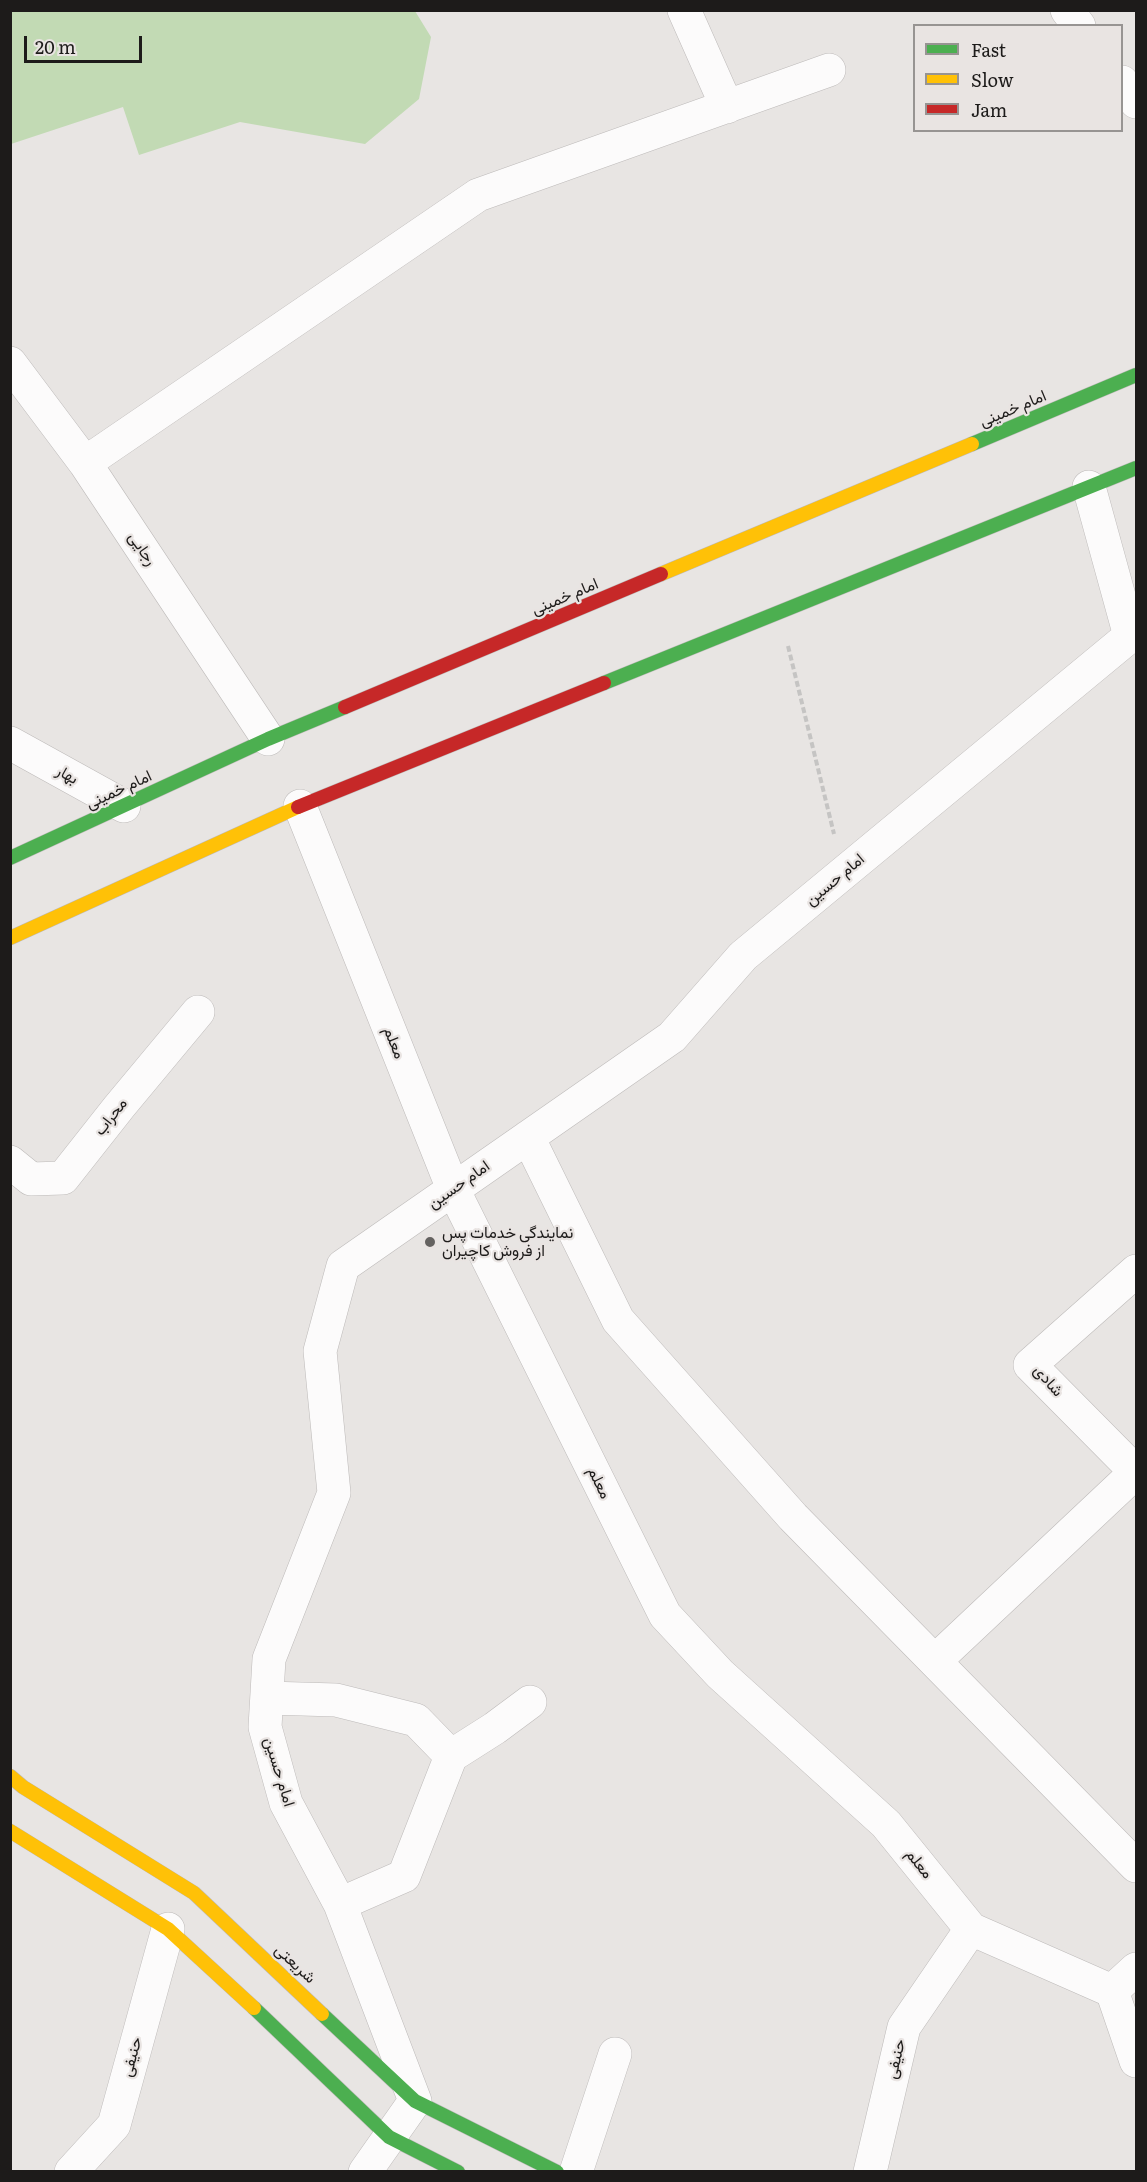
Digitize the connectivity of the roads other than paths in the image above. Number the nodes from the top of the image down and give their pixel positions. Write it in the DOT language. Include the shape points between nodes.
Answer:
graph roads {
  1 [pos="684,10"];
  2 [pos="1067,10"];
  3 [pos="1078,24"];
  4 [pos="829,70"];
  5 [pos="1123,83"];
  6 [pos="1137,102"];
  7 [pos="727,107"];
  8 [pos="10,363"];
  9 [pos="1137,375"];
  10 [pos="85,463"];
  11 [pos="1137,468"];
  12 [pos="1089,487"];
  13 [pos="268,739"];
  14 [pos="10,743"];
  15 [pos="124,806"];
  16 [pos="300,807"];
  17 [pos="10,858"];
  18 [pos="10,938"];
  19 [pos="198,1012"];
  20 [pos="528,1137"];
  21 [pos="10,1162"];
  22 [pos="453,1189"];
  23 [pos="1137,1271"];
  24 [pos="1136,1472"];
  25 [pos="935,1661"];
  26 [pos="267,1698"];
  27 [pos="530,1702"];
  28 [pos="452,1756"];
  29 [pos="10,1776"];
  30 [pos="10,1831"];
  31 [pos="1137,1866"];
  32 [pos="340,1904"];
  33 [pos="168,1929"];
  34 [pos="971,1929"];
  35 [pos="1137,1969"];
  36 [pos="1112,1991"];
  37 [pos="615,2054"];
  38 [pos="1137,2061"];
  39 [pos="415,2101"];
  40 [pos="389,2137"];
  41 [pos="71,2172"];
  42 [pos="365,2172"];
  43 [pos="458,2172"];
  44 [pos="557,2172"];
  45 [pos="576,2172"];
  46 [pos="870,2172"];
  1 -- 7 [label="street"];
  2 -- 3 [label="street"];
  4 -- 7 [label="street"];
  5 -- 6 [label="street"];
  7 -- 10 [label="street" via="478,195"];
  8 -- 10 [label="street, رجایی"];
  9 -- 13 [label="main road, امام خمینی"];
  10 -- 13 [label="street, رجایی"];
  11 -- 12 [label="main road"];
  12 -- 16 [label="main road"];
  12 -- 20 [label="street, امام حسین" via="1130,636 743,956 672,1036"];
  13 -- 15 [label="main road, امام خمینی"];
  14 -- 15 [label="street, بهار"];
  15 -- 17 [label="main road, امام خمینی"];
  16 -- 18 [label="main road"];
  16 -- 22 [label="street, معلم"];
  19 -- 21 [label="street, محراب" via="63,1178 31,1179"];
  20 -- 22 [label="street, امام حسین"];
  20 -- 25 [label="street" via="618,1320 793,1517"];
  22 -- 26 [label="street, امام حسین" via="343,1266 320,1351 334,1493 268,1659"];
  22 -- 34 [label="street, معلم" via="665,1615 720,1674 886,1824"];
  23 -- 24 [label="street, شادی" via="1030,1365"];
  24 -- 25 [label="street"];
  25 -- 31 [label="street"];
  26 -- 28 [label="street" via="336,1700 416,1720"];
  26 -- 32 [label="street, امام حسین" via="266,1727 286,1803"];
  27 -- 28 [label="street"];
  28 -- 32 [label="street" via="404,1876"];
  29 -- 39 [label="main road, شریعتی" via="194,1893"];
  30 -- 33 [label="main road"];
  32 -- 39 [label="street, امام حسین"];
  33 -- 40 [label="main road"];
  33 -- 41 [label="street, حنیفی" via="114,2125"];
  34 -- 36 [label="street, معلم"];
  34 -- 46 [label="street, حنیفی" via="904,2027"];
  35 -- 36 [label="street"];
  36 -- 38 [label="street"];
  37 -- 45 [label="street"];
  39 -- 40 [label="street"];
  39 -- 44 [label="main road, شریعتی"];
  40 -- 42 [label="street"];
  40 -- 43 [label="main road"];
}
